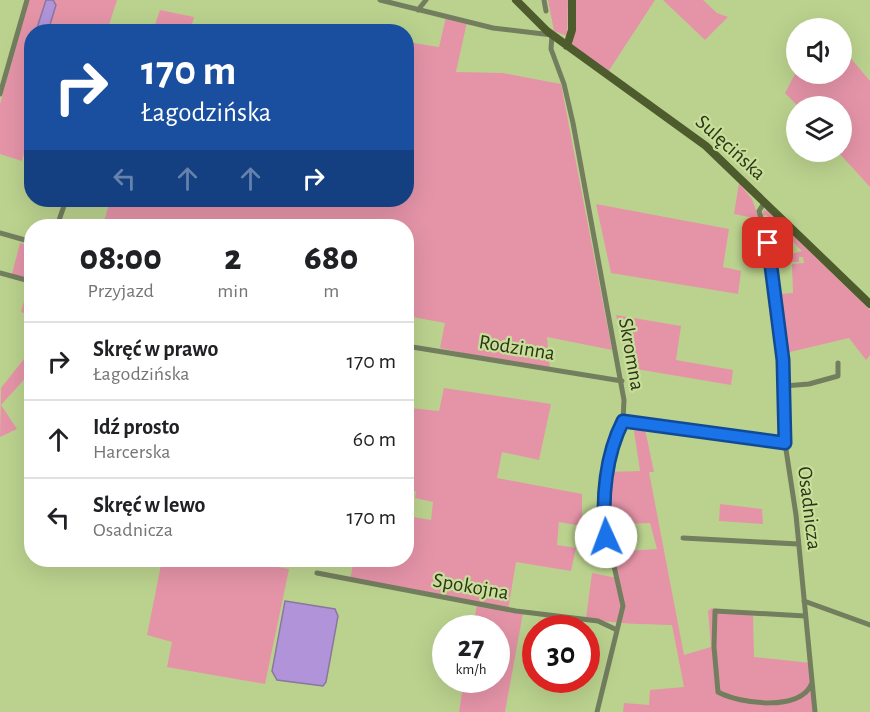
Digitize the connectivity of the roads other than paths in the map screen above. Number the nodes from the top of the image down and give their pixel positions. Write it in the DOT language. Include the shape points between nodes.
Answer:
graph roads {
  1 [pos="27,0"];
  2 [pos="380,0"];
  3 [pos="426,0"];
  4 [pos="516,0"];
  5 [pos="544,0"];
  6 [pos="572,0"];
  7 [pos="418,10"];
  8 [pos="546,11"];
  9 [pos="552,35"];
  10 [pos="567,46"];
  11 [pos="0,94"];
  12 [pos="764,203"];
  13 [pos="0,233"];
  14 [pos="24,240"];
  15 [pos="0,273"];
  16 [pos="24,279"];
  17 [pos="870,304"];
  18 [pos="414,347"];
  19 [pos="838,363"];
  20 [pos="622,381"];
  21 [pos="784,386"];
  22 [pos="623,421"];
  23 [pos="785,443"];
  24 [pos="683,538"];
  25 [pos="798,544"];
  26 [pos="317,573"];
  27 [pos="804,601"];
  28 [pos="806,616"];
  29 [pos="870,625"];
  30 [pos="617,630"];
  31 [pos="812,682"];
  32 [pos="597,712"];
  33 [pos="815,712"];
  1 -- 11 [label="street"];
  2 -- 7 [label="street"];
  3 -- 7 [label="street"];
  4 -- 9 [label="street, Sulęcińska"];
  5 -- 8 [label="street"];
  6 -- 10 [label="street" via="573,26"];
  7 -- 9 [label="street" via="493,28"];
  9 -- 10 [label="street, Sulęcińska"];
  9 -- 20 [label="street, Skromna" via="551,49 573,123"];
  10 -- 12 [label="street, Sulęcińska" via="706,146"];
  12 -- 17 [label="street, Sulęcińska"];
  12 -- 21 [label="street, Osadnicza" via="759,211 772,273"];
  13 -- 14 [label="street"];
  15 -- 16 [label="street"];
  18 -- 20 [label="street, Rodzinna"];
  19 -- 21 [label="street" via="838,375 829,380"];
  20 -- 22 [label="street, Skromna"];
  21 -- 23 [label="street, Osadnicza"];
  22 -- 23 [label="street"];
  22 -- 30 [label="street, Skromna" via="608,467 605,526 623,606"];
  23 -- 25 [label="street, Osadnicza"];
  24 -- 25 [label="street"];
  25 -- 27 [label="street, Osadnicza"];
  26 -- 30 [label="street, Spokojna" via="598,621"];
  27 -- 28 [label="street, Osadnicza"];
  27 -- 29 [label="street"];
  28 -- 31 [label="street, Osadnicza"];
  28 -- 31 [label="street" via="715,611 718,692 728,698 780,703 802,696"];
  30 -- 32 [label="street, Skromna"];
  31 -- 33 [label="street, Osadnicza"];
}
